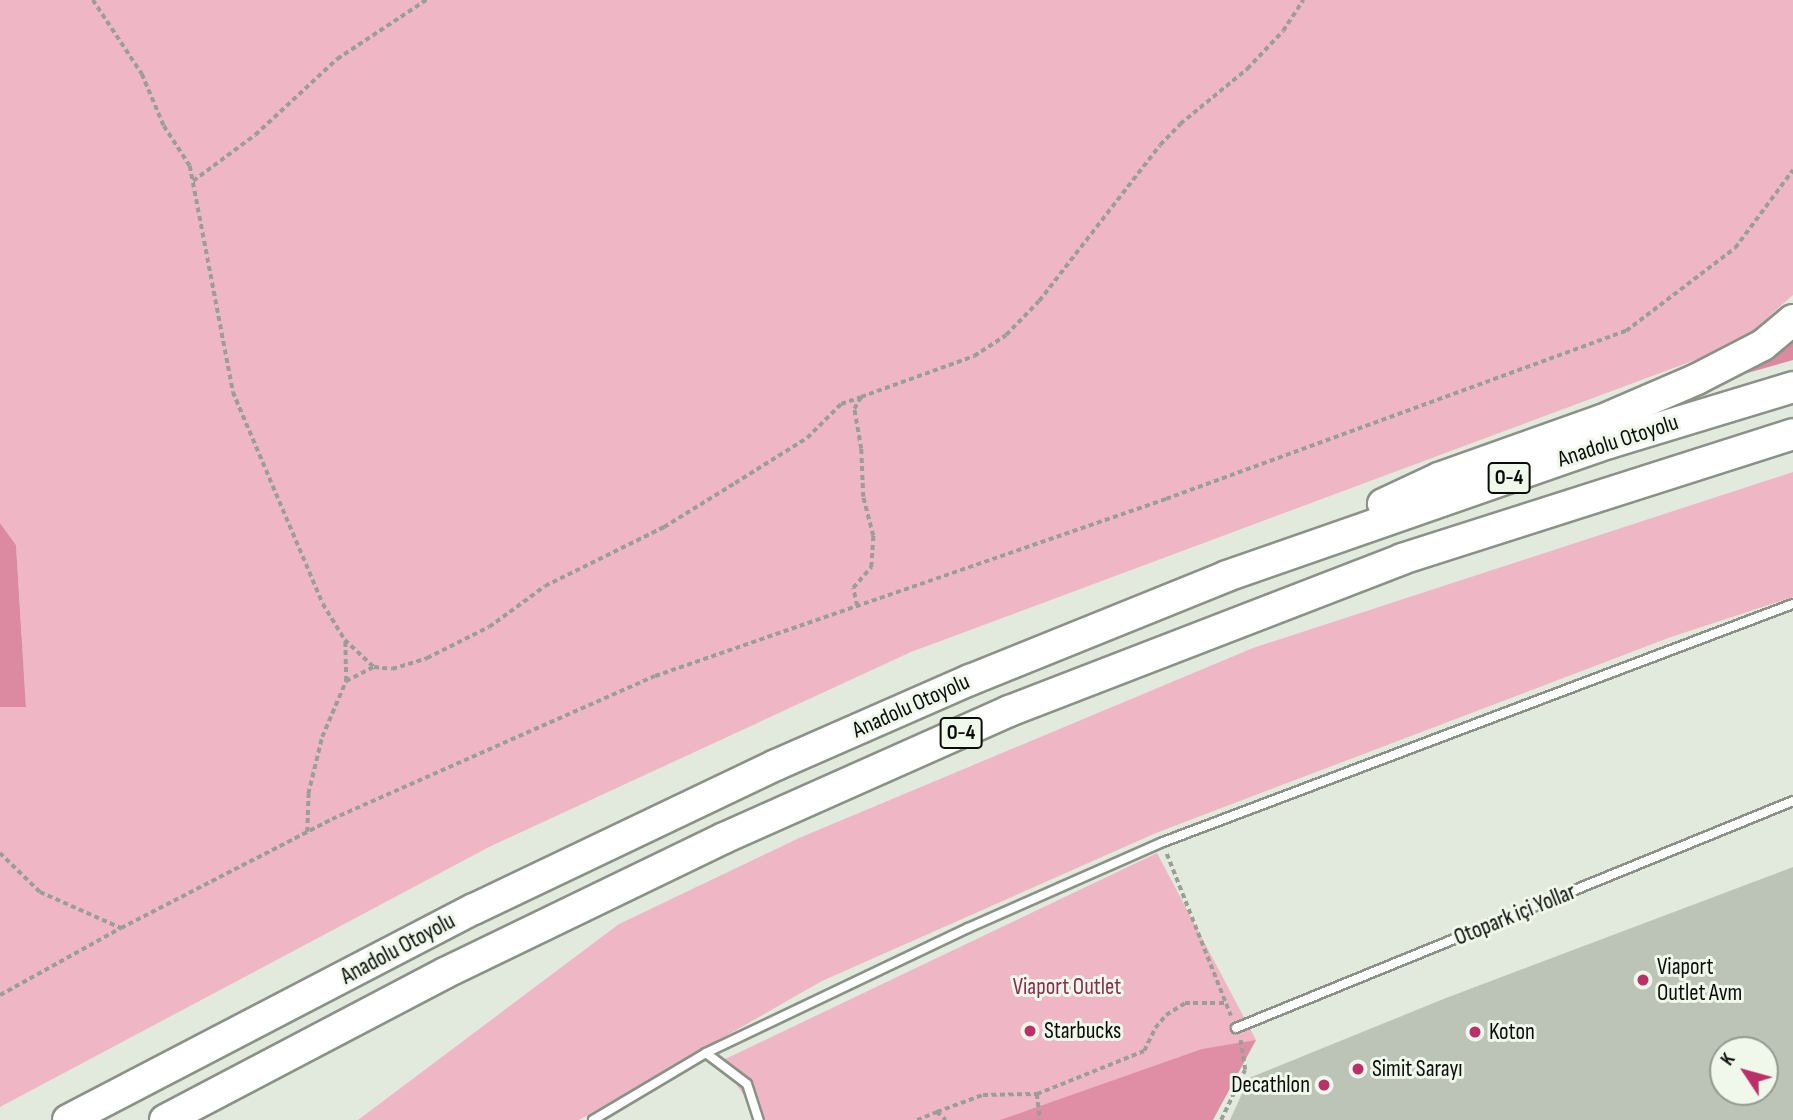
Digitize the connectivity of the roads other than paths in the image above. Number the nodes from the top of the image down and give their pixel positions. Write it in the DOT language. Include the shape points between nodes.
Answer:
graph roads {
  1 [pos="1793,320"];
  2 [pos="1793,387"];
  3 [pos="1793,434"];
  4 [pos="1227,576"];
  5 [pos="1793,604"];
  6 [pos="1793,801"];
  7 [pos="1236,1028"];
  8 [pos="706,1053"];
  9 [pos="68,1120"];
  10 [pos="165,1120"];
  11 [pos="593,1120"];
  12 [pos="760,1120"];
  1 -- 4 [label="highway" via="1763,345 1697,379 1602,420 1439,478"];
  2 -- 4 [label="highway, Anadolu Otoyolu / O-4" via="1609,443"];
  3 -- 10 [label="highway, Anadolu Otoyolu / O-4" via="1402,559 1009,711 724,838 469,961"];
  4 -- 9 [label="highway, Anadolu Otoyolu / O-4" via="983,674 776,765 474,909"];
  5 -- 8 [label="lane" via="1163,842 968,928"];
  6 -- 7 [label="lane, Otopark içi Yollar"];
  8 -- 11 [label="lane"];
  8 -- 12 [label="lane" via="747,1084"];
}
